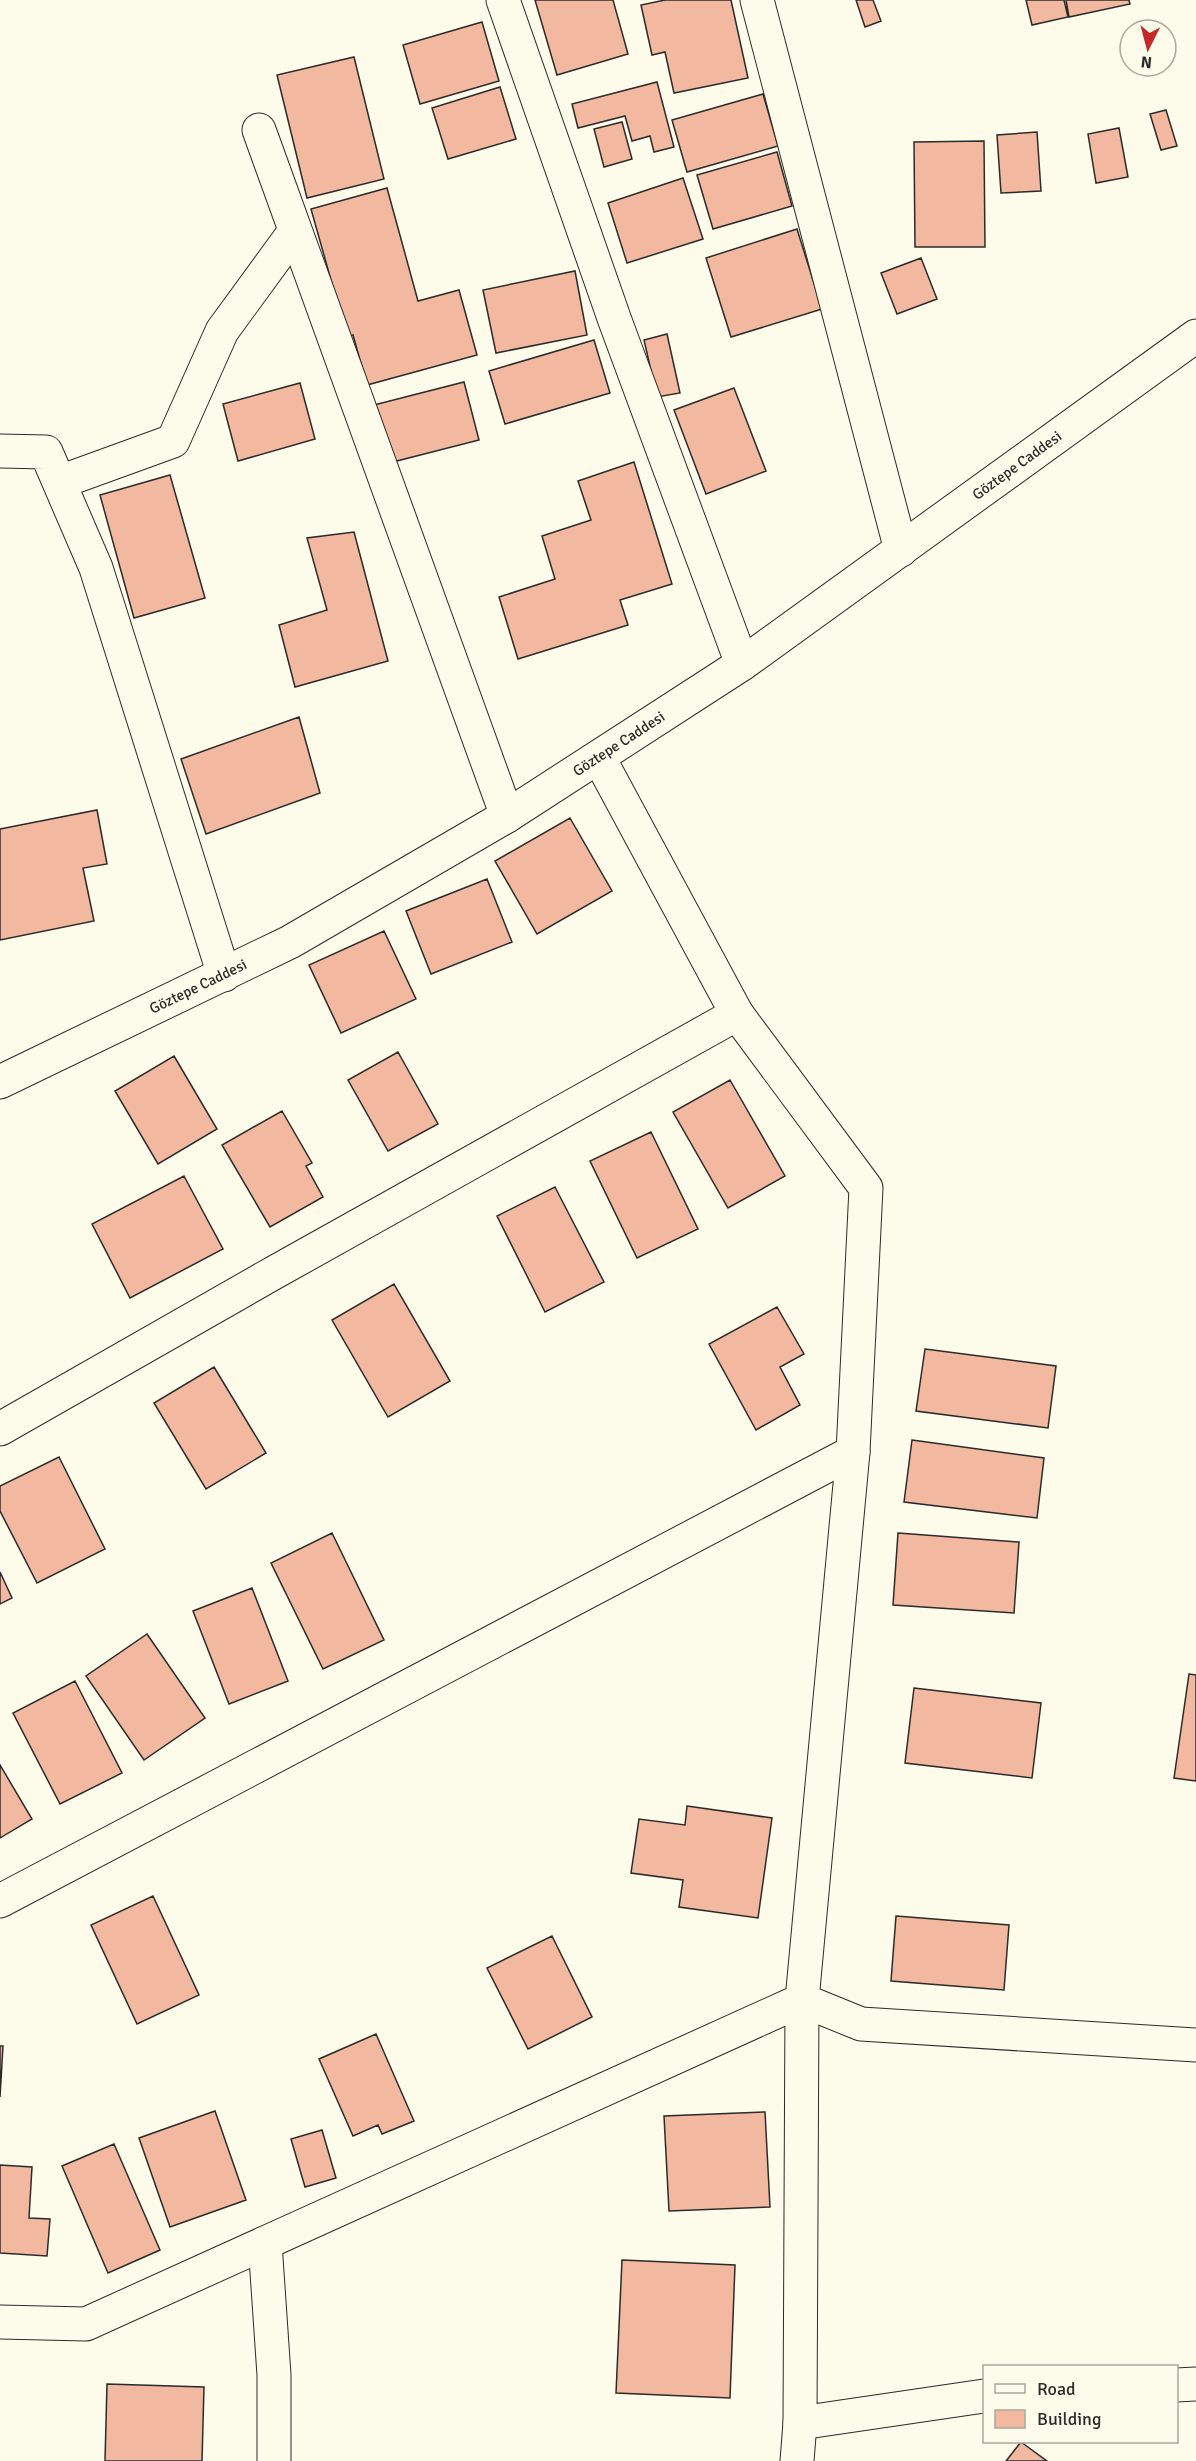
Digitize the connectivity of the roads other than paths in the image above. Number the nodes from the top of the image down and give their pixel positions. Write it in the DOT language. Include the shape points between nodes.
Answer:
graph roads {
  1 [pos="503,0"];
  2 [pos="757,0"];
  3 [pos="259,130"];
  4 [pos="295,231"];
  5 [pos="1196,336"];
  6 [pos="0,451"];
  7 [pos="60,482"];
  8 [pos="901,550"];
  9 [pos="742,664"];
  10 [pos="599,758"];
  11 [pos="507,816"];
  12 [pos="224,975"];
  13 [pos="737,1014"];
  14 [pos="0,1082"];
  15 [pos="0,1429"];
  16 [pos="853,1452"];
  17 [pos="0,1901"];
  18 [pos="802,2000"];
  19 [pos="1196,2045"];
  20 [pos="265,2243"];
  21 [pos="0,2322"];
  22 [pos="1178,2385"];
  23 [pos="1196,2385"];
  24 [pos="983,2396"];
  25 [pos="800,2423"];
  26 [pos="274,2461"];
  27 [pos="797,2461"];
  1 -- 9 [label="street" via="614,318"];
  2 -- 8 [label="street"];
  3 -- 4 [label="street"];
  4 -- 7 [label="street" via="222,332 173,441"];
  4 -- 11 [label="street"];
  5 -- 8 [label="street, Göztepe Caddesi"];
  6 -- 7 [label="street" via="46,452"];
  7 -- 12 [label="street" via="96,568"];
  8 -- 9 [label="street, Göztepe Caddesi"];
  9 -- 10 [label="street, Göztepe Caddesi"];
  10 -- 11 [label="street, Göztepe Caddesi"];
  10 -- 13 [label="street"];
  11 -- 12 [label="street, Göztepe Caddesi" via="321,924"];
  12 -- 14 [label="street, Göztepe Caddesi"];
  13 -- 15 [label="street"];
  13 -- 16 [label="street" via="866,1188"];
  16 -- 17 [label="street"];
  16 -- 18 [label="street"];
  18 -- 19 [label="street" via="861,2024"];
  18 -- 20 [label="street"];
  18 -- 25 [label="street"];
  20 -- 21 [label="street" via="86,2324"];
  20 -- 26 [label="street" via="274,2374"];
  22 -- 23 [label="street"];
  24 -- 25 [label="street"];
  25 -- 27 [label="street"];
}
